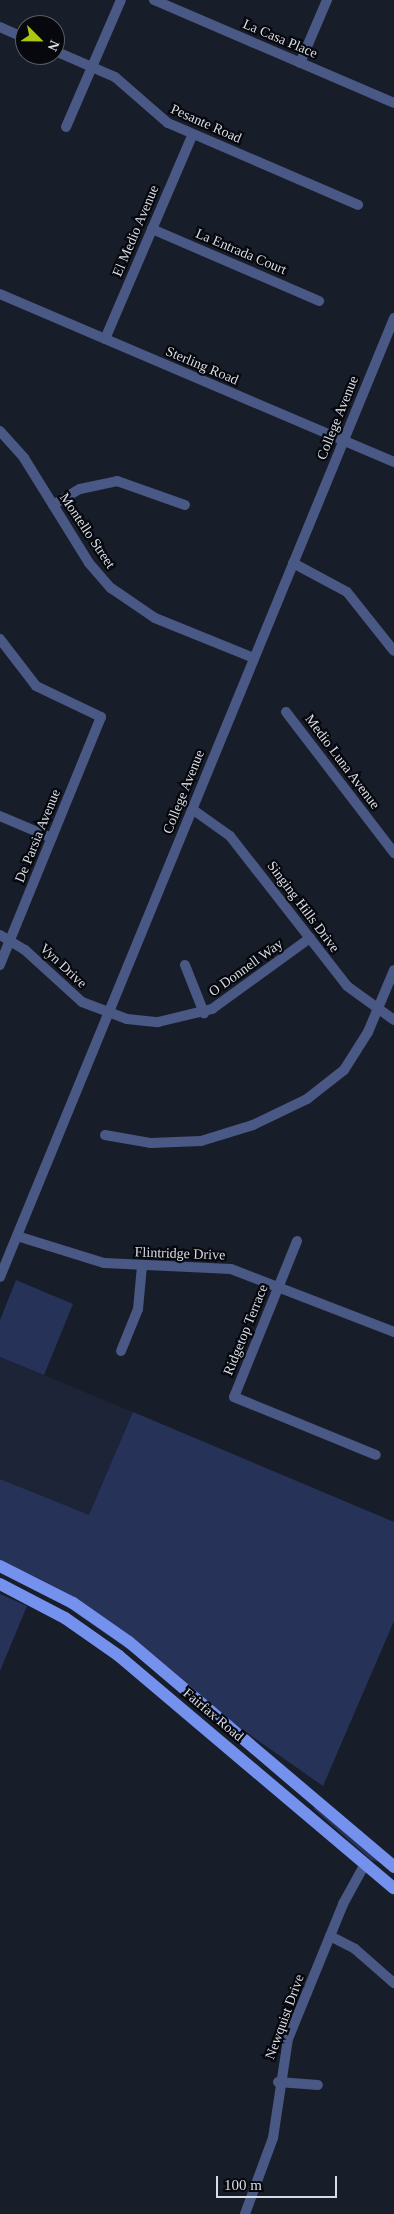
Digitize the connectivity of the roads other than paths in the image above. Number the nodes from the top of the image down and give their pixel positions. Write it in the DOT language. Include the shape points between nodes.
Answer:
graph roads {
  1 [pos="121,0"];
  2 [pos="154,0"];
  3 [pos="327,0"];
  4 [pos="0,27"];
  5 [pos="15,34"];
  6 [pos="65,55"];
  7 [pos="300,62"];
  8 [pos="92,67"];
  9 [pos="394,103"];
  10 [pos="66,128"];
  11 [pos="193,134"];
  12 [pos="358,205"];
  13 [pos="152,229"];
  14 [pos="0,294"];
  15 [pos="319,301"];
  16 [pos="394,318"];
  17 [pos="105,339"];
  18 [pos="0,431"];
  19 [pos="343,442"];
  20 [pos="394,462"];
  21 [pos="53,505"];
  22 [pos="186,505"];
  23 [pos="293,563"];
  24 [pos="0,639"];
  25 [pos="394,651"];
  26 [pos="254,658"];
  27 [pos="286,712"];
  28 [pos="192,809"];
  29 [pos="0,816"];
  30 [pos="52,838"];
  31 [pos="394,853"];
  32 [pos="0,935"];
  33 [pos="310,938"];
  34 [pos="10,940"];
  35 [pos="0,965"];
  36 [pos="185,965"];
  37 [pos="394,970"];
  38 [pos="377,1012"];
  39 [pos="204,1013"];
  40 [pos="108,1014"];
  41 [pos="394,1020"];
  42 [pos="105,1136"];
  43 [pos="17,1236"];
  44 [pos="297,1241"];
  45 [pos="142,1266"];
  46 [pos="0,1277"];
  47 [pos="279,1285"];
  48 [pos="394,1332"];
  49 [pos="122,1351"];
  50 [pos="376,1455"];
  51 [pos="0,1566"];
  52 [pos="0,1584"];
  53 [pos="302,1811"];
  54 [pos="353,1832"];
  55 [pos="365,1864"];
  56 [pos="394,1867"];
  57 [pos="394,1873"];
  58 [pos="394,1888"];
  59 [pos="330,1936"];
  60 [pos="394,1984"];
  61 [pos="278,2082"];
  62 [pos="318,2085"];
  63 [pos="245,2214"];
  1 -- 8 [label="street"];
  2 -- 7 [label="street, La Casa Place"];
  3 -- 7 [label="street"];
  4 -- 5 [label="street"];
  6 -- 8 [label="street, Pesante Road"];
  7 -- 9 [label="street, La Casa Place"];
  8 -- 10 [label="street"];
  8 -- 11 [label="street, Pesante Road" via="126,84 158,117"];
  11 -- 12 [label="street, Pesante Road"];
  11 -- 13 [label="street, El Medio Avenue"];
  13 -- 15 [label="street, La Entrada Court"];
  13 -- 17 [label="street, El Medio Avenue"];
  14 -- 17 [label="street, Sterling Road"];
  16 -- 19 [label="street, College Avenue"];
  17 -- 19 [label="street, Sterling Road"];
  18 -- 21 [label="street, Montello Street" via="15,446"];
  19 -- 20 [label="street, Sterling Road"];
  19 -- 23 [label="street, College Avenue"];
  21 -- 22 [label="street" via="80,488 117,481"];
  21 -- 26 [label="street, Montello Street" via="89,562 124,599 155,618"];
  23 -- 25 [label="street" via="347,592"];
  23 -- 26 [label="street, College Avenue"];
  24 -- 30 [label="street, De Parsia Avenue" via="36,686 101,717"];
  26 -- 28 [label="street, College Avenue"];
  27 -- 31 [label="street, Medio Luna Avenue"];
  28 -- 33 [label="street, Singing Hills Drive" via="230,836"];
  28 -- 40 [label="street, College Avenue"];
  29 -- 30 [label="street"];
  30 -- 34 [label="street, De Parsia Avenue"];
  32 -- 34 [label="street, Vyn Drive"];
  33 -- 38 [label="street, Singing Hills Drive" via="346,986"];
  33 -- 39 [label="street, O Donnell Way"];
  34 -- 35 [label="street, De Parsia Avenue"];
  34 -- 40 [label="street, Vyn Drive" via="38,960 71,995"];
  36 -- 39 [label="street"];
  37 -- 38 [label="street"];
  38 -- 41 [label="street, Singing Hills Drive"];
  38 -- 42 [label="street" via="344,1070 307,1099 253,1125 201,1141 151,1143"];
  39 -- 40 [label="street, O Donnell Way" via="158,1022"];
  40 -- 43 [label="street, College Avenue"];
  43 -- 45 [label="street, Flintridge Drive" via="79,1258"];
  43 -- 46 [label="street, College Avenue"];
  44 -- 47 [label="street, Ridgetop Terrace"];
  45 -- 47 [label="street, Flintridge Drive" via="212,1266"];
  45 -- 49 [label="street" via="138,1309"];
  47 -- 48 [label="street, Flintridge Drive"];
  47 -- 50 [label="street, Ridgetop Terrace" via="234,1397"];
  51 -- 54 [label="main road, Fairfax Road" via="73,1603 129,1642"];
  52 -- 53 [label="main road, Fairfax Road" via="65,1618 119,1656"];
  53 -- 54 [label="main road" via="321,1810"];
  53 -- 55 [label="main road, Fairfax Road"];
  54 -- 56 [label="main road, Fairfax Road"];
  55 -- 57 [label="main road" via="379,1864"];
  55 -- 58 [label="main road, Fairfax Road"];
  55 -- 59 [label="street, Newquist Drive"];
  59 -- 60 [label="street" via="355,1949"];
  59 -- 61 [label="street, Newquist Drive" via="288,2039"];
  61 -- 62 [label="street"];
  61 -- 63 [label="street, Newquist Drive" via="274,2138"];
}
